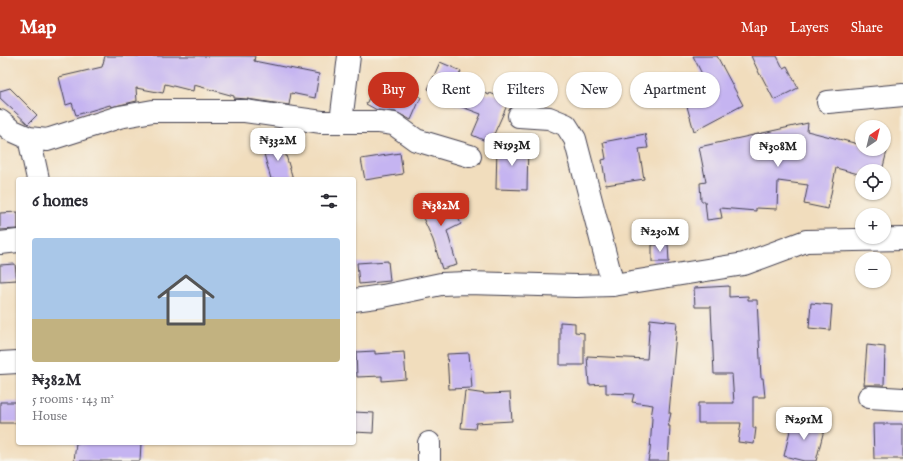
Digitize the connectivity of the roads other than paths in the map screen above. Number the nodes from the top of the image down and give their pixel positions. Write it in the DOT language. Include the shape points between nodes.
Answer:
graph roads {
  1 [pos="349,56"];
  2 [pos="903,95"];
  3 [pos="828,102"];
  4 [pos="519,116"];
  5 [pos="0,121"];
  6 [pos="341,122"];
  7 [pos="29,138"];
  8 [pos="470,156"];
  9 [pos="38,177"];
  10 [pos="903,239"];
  11 [pos="16,241"];
  12 [pos="0,243"];
  13 [pos="613,285"];
  14 [pos="356,300"];
  15 [pos="16,362"];
  16 [pos="0,363"];
  17 [pos="869,397"];
  18 [pos="903,399"];
  1 -- 6 [label="street"];
  2 -- 3 [label="street"];
  4 -- 13 [label="street" via="549,118 566,125 575,139"];
  5 -- 7 [label="street" via="11,130"];
  6 -- 7 [label="street" via="322,122 245,111 153,111 119,117 47,140"];
  6 -- 8 [label="street" via="394,124 416,140"];
  7 -- 9 [label="street"];
  10 -- 13 [label="street" via="806,241 744,264"];
  11 -- 12 [label="street"];
  13 -- 14 [label="street" via="441,284"];
  15 -- 16 [label="street"];
  17 -- 18 [label="street"];
}
